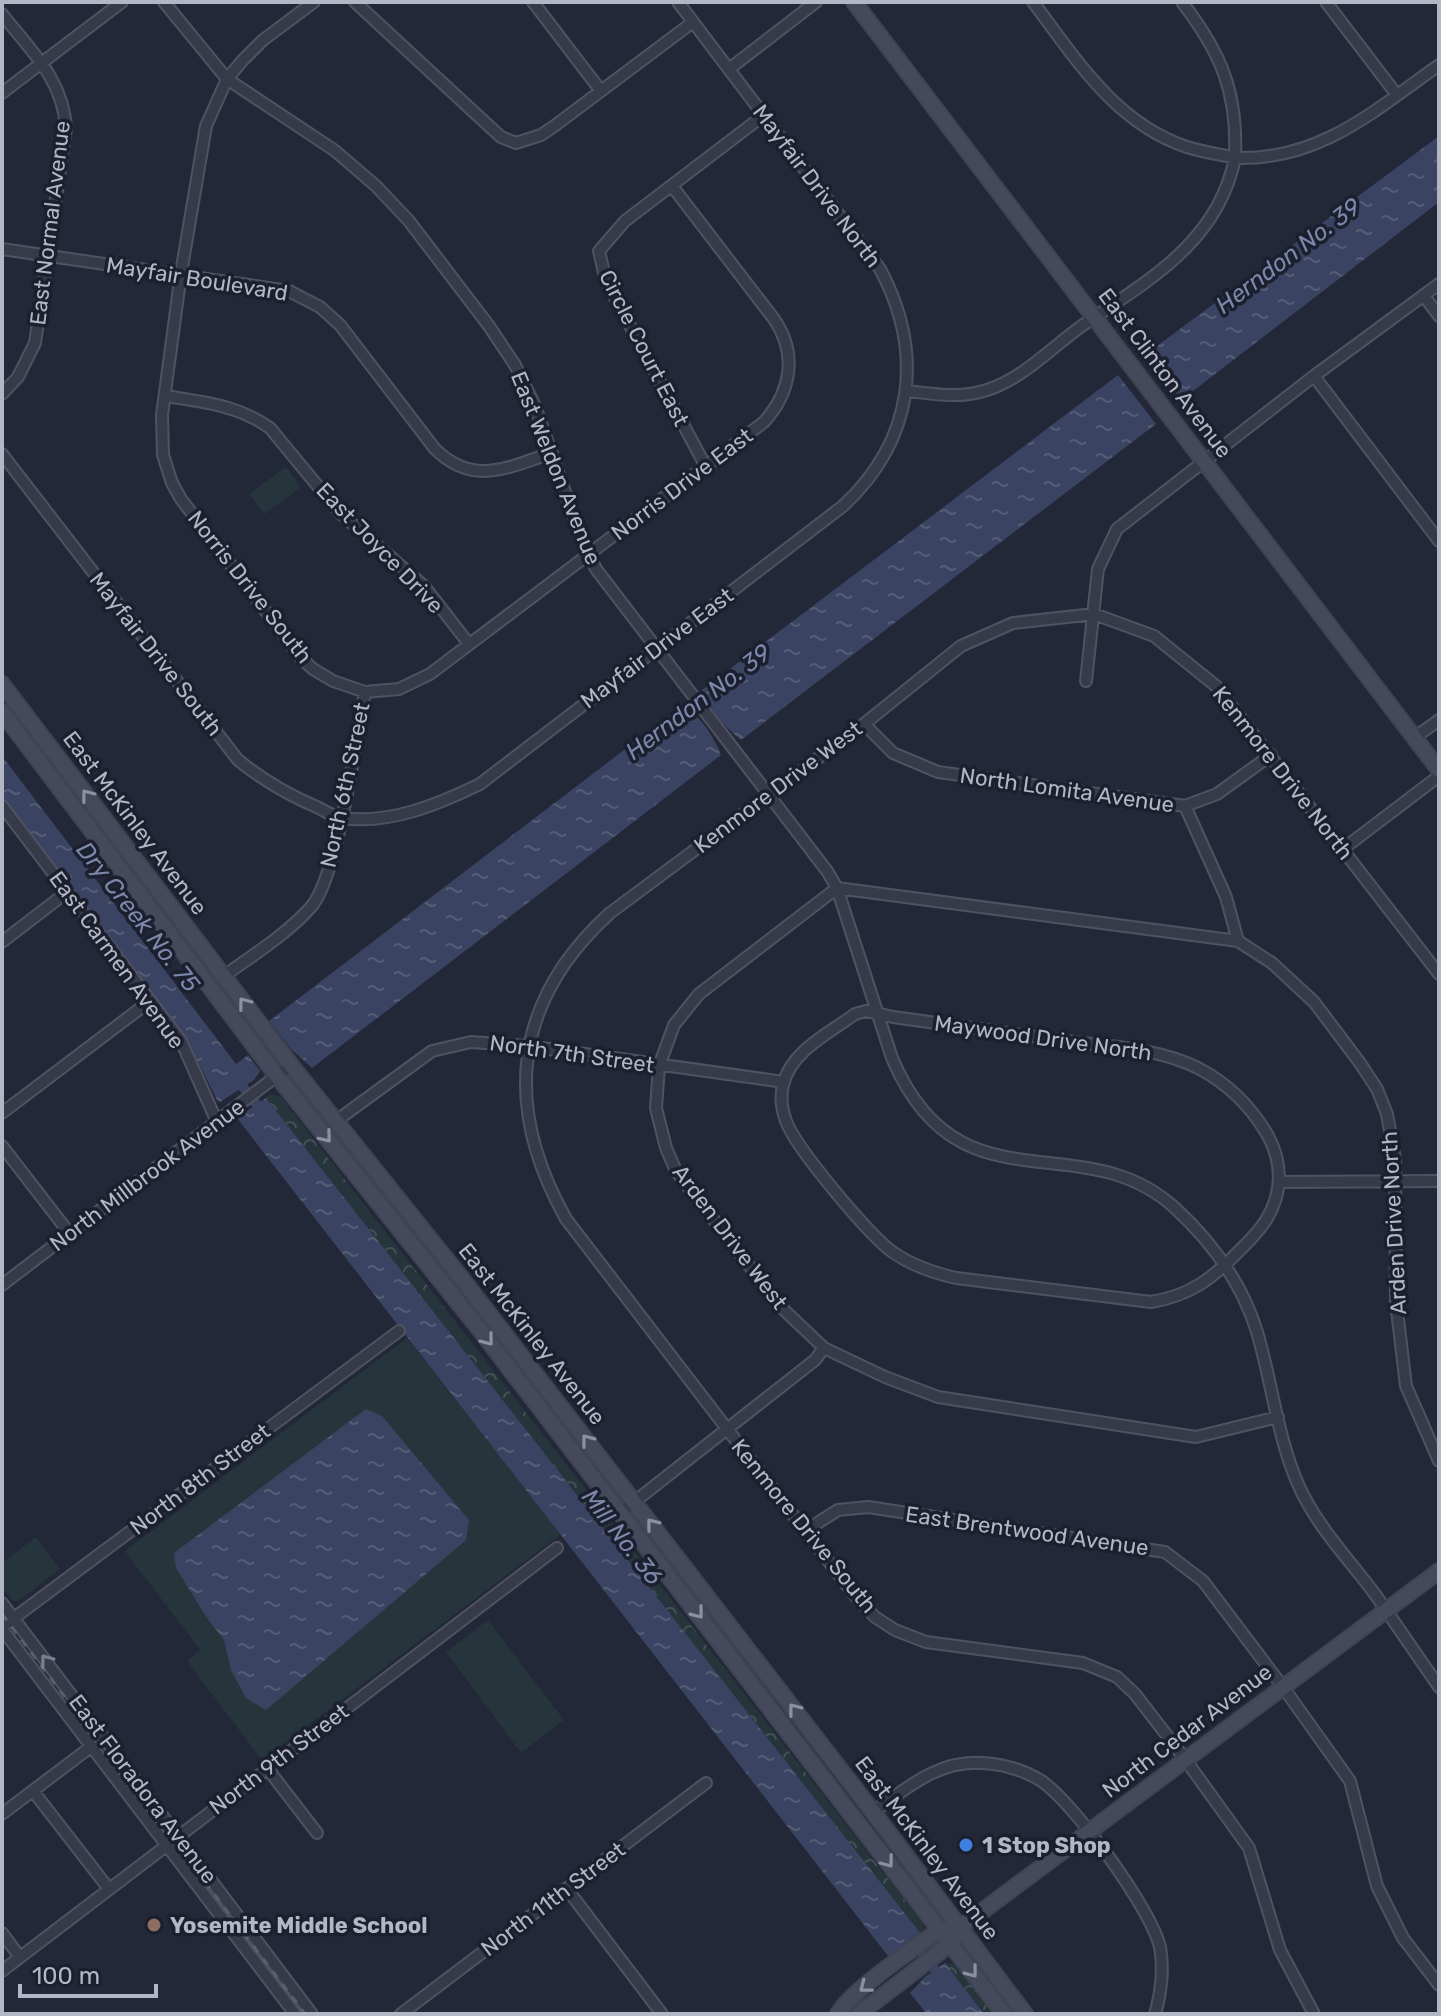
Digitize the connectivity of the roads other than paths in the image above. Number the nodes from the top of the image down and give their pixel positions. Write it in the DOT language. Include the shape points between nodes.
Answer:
graph roads {
  1 [pos="122,2"];
  2 [pos="164,2"];
  3 [pos="314,2"];
  4 [pos="355,2"];
  5 [pos="533,2"];
  6 [pos="678,2"];
  7 [pos="816,2"];
  8 [pos="854,2"];
  9 [pos="1033,2"];
  10 [pos="1182,2"];
  11 [pos="1326,2"];
  12 [pos="2,14"];
  13 [pos="693,22"];
  14 [pos="41,64"];
  15 [pos="1439,65"];
  16 [pos="729,69"];
  17 [pos="227,79"];
  18 [pos="601,91"];
  19 [pos="2,93"];
  20 [pos="1397,95"];
  21 [pos="764,115"];
  22 [pos="1235,158"];
  23 [pos="672,186"];
  24 [pos="2,249"];
  25 [pos="47,257"];
  26 [pos="181,273"];
  27 [pos="1439,284"];
  28 [pos="1424,296"];
  29 [pos="1439,316"];
  30 [pos="1096,318"];
  31 [pos="1314,376"];
  32 [pos="908,391"];
  33 [pos="2,394"];
  34 [pos="165,396"];
  35 [pos="552,453"];
  36 [pos="2,454"];
  37 [pos="1204,461"];
  38 [pos="705,465"];
  39 [pos="1439,541"];
  40 [pos="588,555"];
  41 [pos="1094,614"];
  42 [pos="469,644"];
  43 [pos="656,648"];
  44 [pos="1086,681"];
  45 [pos="2,684"];
  46 [pos="365,692"];
  47 [pos="2,712"];
  48 [pos="1439,720"];
  49 [pos="864,724"];
  50 [pos="1414,738"];
  51 [pos="1271,755"];
  52 [pos="1439,773"];
  53 [pos="767,794"];
  54 [pos="2,806"];
  55 [pos="1185,806"];
  56 [pos="340,818"];
  57 [pos="1343,849"];
  58 [pos="837,888"];
  59 [pos="67,892"];
  60 [pos="140,894"];
  61 [pos="1238,941"];
  62 [pos="2,942"];
  63 [pos="1439,974"];
  64 [pos="224,976"];
  65 [pos="150,1001"];
  66 [pos="877,1012"];
  67 [pos="528,1046"];
  68 [pos="291,1065"];
  69 [pos="659,1066"];
  70 [pos="277,1076"];
  71 [pos="784,1082"];
  72 [pos="2,1113"];
  73 [pos="336,1121"];
  74 [pos="217,1122"];
  75 [pos="2,1146"];
  76 [pos="1439,1181"];
  77 [pos="1280,1182"];
  78 [pos="1395,1182"];
  79 [pos="371,1194"];
  80 [pos="70,1234"];
  81 [pos="438,1248"];
  82 [pos="1225,1265"];
  83 [pos="2,1285"];
  84 [pos="399,1331"];
  85 [pos="824,1348"];
  86 [pos="1278,1417"];
  87 [pos="727,1430"];
  88 [pos="1439,1461"];
  89 [pos="634,1502"];
  90 [pos="620,1513"];
  91 [pos="805,1531"];
  92 [pos="557,1548"];
  93 [pos="1439,1571"];
  94 [pos="2,1603"];
  95 [pos="1386,1611"];
  96 [pos="14,1618"];
  97 [pos="2,1628"];
  98 [pos="1283,1687"];
  99 [pos="1439,1687"];
  100 [pos="784,1726"];
  101 [pos="92,1746"];
  102 [pos="1185,1759"];
  103 [pos="267,1768"];
  104 [pos="846,1777"];
  105 [pos="706,1783"];
  106 [pos="33,1791"];
  107 [pos="873,1812"];
  108 [pos="2,1814"];
  109 [pos="1088,1832"];
  110 [pos="317,1833"];
  111 [pos="177,1836"];
  112 [pos="167,1844"];
  113 [pos="109,1889"];
  114 [pos="567,1889"];
  115 [pos="961,1927"];
  116 [pos="2,1933"];
  117 [pos="934,1934"];
  118 [pos="945,1948"];
  119 [pos="20,1957"];
  120 [pos="2,1971"];
  121 [pos="1439,1985"];
  122 [pos="295,2014"];
  123 [pos="312,2014"];
  124 [pos="401,2014"];
  125 [pos="662,2014"];
  126 [pos="838,2014"];
  127 [pos="859,2014"];
  128 [pos="1004,2014"];
  129 [pos="1025,2014"];
  130 [pos="1155,2014"];
  131 [pos="1314,2014"];
  1 -- 14 [label="street"];
  2 -- 17 [label="street, East Weldon Avenue"];
  3 -- 17 [label="street" via="254,48"];
  4 -- 18 [label="street" via="490,127 516,143 541,135"];
  5 -- 18 [label="street"];
  6 -- 13 [label="street, Mayfair Drive North"];
  7 -- 16 [label="street"];
  8 -- 30 [label="main road, East Clinton Avenue"];
  9 -- 22 [label="street" via="1120,109 1186,146"];
  10 -- 22 [label="street" via="1204,30 1225,72 1235,111"];
  11 -- 20 [label="street"];
  12 -- 14 [label="street, East Normal Avenue"];
  13 -- 16 [label="street, Mayfair Drive North"];
  13 -- 18 [label="street"];
  14 -- 19 [label="street"];
  14 -- 25 [label="street, East Normal Avenue" via="61,95 66,128"];
  15 -- 20 [label="street"];
  16 -- 21 [label="street, Mayfair Drive North"];
  17 -- 26 [label="street" via="202,139"];
  17 -- 35 [label="street, East Weldon Avenue" via="334,150 409,221 515,365"];
  20 -- 22 [label="street" via="1325,141 1268,156"];
  21 -- 23 [label="street, Circle Court East"];
  21 -- 32 [label="street, Mayfair Drive North" via="887,282 902,325"];
  22 -- 30 [label="street" via="1220,201 1192,245"];
  23 -- 38 [label="street, Circle Court East" via="625,221 599,251 609,287"];
  23 -- 38 [label="street, Norris Drive East" via="774,319 788,350 788,377 774,411"];
  24 -- 25 [label="street, Mayfair Boulevard"];
  25 -- 26 [label="street, Mayfair Boulevard"];
  25 -- 33 [label="street, East Normal Avenue" via="35,343 18,377"];
  26 -- 34 [label="street"];
  26 -- 35 [label="street, Mayfair Boulevard" via="279,288 320,307 348,334 435,449 457,466 495,471"];
  27 -- 28 [label="street"];
  28 -- 29 [label="street"];
  28 -- 31 [label="street"];
  30 -- 32 [label="street" via="998,386 954,396"];
  30 -- 37 [label="main road, East Clinton Avenue"];
  31 -- 37 [label="street"];
  31 -- 39 [label="street"];
  32 -- 43 [label="street, Mayfair Drive East" via="892,440 858,492"];
  34 -- 42 [label="street, East Joyce Drive" via="223,405 270,428 340,513 424,586"];
  34 -- 46 [label="street, Norris Drive South" via="163,455 181,499 302,659 333,681"];
  35 -- 40 [label="street, East Weldon Avenue"];
  36 -- 56 [label="street, Mayfair Drive South" via="238,760 283,793"];
  37 -- 41 [label="street" via="1117,529 1098,569"];
  37 -- 50 [label="main road, East Clinton Avenue"];
  38 -- 40 [label="street, Norris Drive East"];
  40 -- 42 [label="street, Norris Drive East"];
  40 -- 43 [label="street, East Weldon Avenue"];
  41 -- 44 [label="street"];
  41 -- 49 [label="street, Kenmore Drive West" via="1013,623 961,646"];
  41 -- 51 [label="street, Kenmore Drive North" via="1154,636 1216,686"];
  42 -- 46 [label="street, Norris Drive East" via="415,683"];
  43 -- 53 [label="street, East Weldon Avenue"];
  43 -- 56 [label="street, Mayfair Drive East" via="480,784 409,811"];
  64 -- 45 [label="main road, East McKinley Avenue, one-way"];
  46 -- 56 [label="street, North 6th Street"];
  47 -- 60 [label="main road, East McKinley Avenue"];
  48 -- 50 [label="street"];
  49 -- 53 [label="street, Kenmore Drive West"];
  49 -- 55 [label="street, North Lomita Avenue" via="893,753 938,772"];
  50 -- 52 [label="main road, East Clinton Avenue"];
  51 -- 55 [label="street, North Lomita Avenue" via="1217,794"];
  51 -- 57 [label="street, Kenmore Drive North"];
  52 -- 57 [label="street"];
  53 -- 58 [label="street, East Weldon Avenue"];
  53 -- 67 [label="street, Kenmore Drive West" via="593,929 559,972"];
  54 -- 59 [label="street, East Carmen Avenue"];
  55 -- 61 [label="street" via="1226,897"];
  56 -- 64 [label="street, North 6th Street" via="325,883 313,905"];
  57 -- 63 [label="street, Kenmore Drive North"];
  58 -- 61 [label="street"];
  58 -- 66 [label="street, East Weldon Avenue"];
  58 -- 69 [label="street, Arden Drive West" via="699,994 674,1025"];
  59 -- 62 [label="street"];
  59 -- 65 [label="street, East Carmen Avenue"];
  60 -- 64 [label="main road" via="166,917 209,972"];
  60 -- 70 [label="main road, East McKinley Avenue"];
  61 -- 78 [label="street, Arden Drive North" via="1314,1002 1377,1089 1393,1136"];
  68 -- 64 [label="main road, East McKinley Avenue, one-way"];
  65 -- 72 [label="street"];
  65 -- 74 [label="street, East Carmen Avenue" via="181,1041"];
  66 -- 71 [label="street" via="855,1014 794,1059"];
  66 -- 77 [label="street, Maywood Drive North" via="1148,1051 1197,1068 1259,1120 1272,1142"];
  66 -- 82 [label="street, East Weldon Avenue" via="914,1101 953,1138 991,1154 1135,1180 1172,1206"];
  67 -- 69 [label="street, North 7th Street"];
  67 -- 73 [label="street, North 7th Street" via="471,1042 432,1051"];
  67 -- 87 [label="street, Kenmore Drive South" via="530,1133 549,1189 566,1219"];
  68 -- 70 [label="street, North Millbrook Avenue"];
  68 -- 73 [label="main road, East McKinley Avenue"];
  69 -- 71 [label="street, North 7th Street"];
  69 -- 85 [label="street, Arden Drive West" via="658,1123 676,1171 782,1308"];
  70 -- 74 [label="street, North Millbrook Avenue"];
  70 -- 79 [label="main road, East McKinley Avenue, one-way"];
  71 -- 82 [label="street" via="783,1108 792,1133 874,1238 926,1270 1151,1302 1193,1290"];
  73 -- 81 [label="main road, East McKinley Avenue"];
  74 -- 80 [label="street, North Millbrook Avenue"];
  75 -- 80 [label="street"];
  76 -- 78 [label="street"];
  77 -- 78 [label="street"];
  77 -- 82 [label="street" via="1264,1224"];
  78 -- 88 [label="street, Arden Drive North" via="1396,1302 1406,1386"];
  79 -- 81 [label="main road" via="385,1196 413,1230"];
  79 -- 90 [label="main road, East McKinley Avenue, one-way"];
  80 -- 83 [label="street, North Millbrook Avenue"];
  89 -- 81 [label="main road, East McKinley Avenue, one-way"];
  82 -- 86 [label="street, East Weldon Avenue" via="1257,1332"];
  84 -- 96 [label="street, North 8th Street"];
  85 -- 86 [label="street, Arden Drive West" via="938,1397 1165,1433 1196,1437"];
  85 -- 87 [label="street"];
  86 -- 95 [label="street, East Weldon Avenue" via="1289,1461 1311,1508"];
  87 -- 89 [label="street"];
  87 -- 91 [label="street, Kenmore Drive South"];
  89 -- 90 [label="street"];
  104 -- 89 [label="main road, East McKinley Avenue, one-way"];
  90 -- 100 [label="main road, East McKinley Avenue, one-way"];
  91 -- 98 [label="street, East Brentwood Avenue" via="838,1510 868,1507 1165,1552 1203,1581"];
  91 -- 102 [label="street, Kenmore Drive South" via="856,1597 895,1630 926,1642 1099,1667 1135,1694"];
  92 -- 103 [label="street, North 9th Street"];
  93 -- 95 [label="main road, North Cedar Avenue"];
  94 -- 96 [label="street, East Floradora Avenue"];
  95 -- 98 [label="main road, North Cedar Avenue"];
  95 -- 99 [label="street, East Weldon Avenue"];
  96 -- 97 [label="street, North 8th Street"];
  111 -- 96 [label="street, East Floradora Avenue, one-way"];
  97 -- 101 [label="street, East Floradora Avenue"];
  98 -- 102 [label="main road, North Cedar Avenue"];
  98 -- 121 [label="street, East Brentwood Avenue" via="1350,1781 1377,1886 1403,1938"];
  100 -- 104 [label="main road" via="832,1773"];
  100 -- 117 [label="main road, East McKinley Avenue, one-way"];
  101 -- 106 [label="street"];
  101 -- 112 [label="street, East Floradora Avenue"];
  102 -- 109 [label="main road, North Cedar Avenue"];
  102 -- 131 [label="street, Kenmore Drive South" via="1249,1848 1280,1950"];
  103 -- 110 [label="street"];
  103 -- 111 [label="street, North 9th Street"];
  104 -- 107 [label="main road, East McKinley Avenue"];
  105 -- 114 [label="street, North 11th Street"];
  106 -- 108 [label="street"];
  106 -- 113 [label="street"];
  107 -- 109 [label="street" via="928,1773 982,1763 1040,1780"];
  107 -- 115 [label="main road, East McKinley Avenue"];
  109 -- 115 [label="main road, North Cedar Avenue"];
  109 -- 130 [label="street" via="1152,1927 1161,1960"];
  111 -- 112 [label="street, North 9th Street"];
  111 -- 123 [label="street, East Floradora Avenue"];
  112 -- 113 [label="street, North 9th Street"];
  112 -- 122 [label="street, East Floradora Avenue"];
  113 -- 119 [label="street, North 9th Street"];
  114 -- 124 [label="street, North 11th Street"];
  114 -- 125 [label="street"];
  115 -- 117 [label="main road, North Cedar Avenue"];
  115 -- 118 [label="main road, North Cedar Avenue"];
  115 -- 129 [label="main road, East McKinley Avenue"];
  116 -- 119 [label="street"];
  117 -- 118 [label="main road, East McKinley Avenue"];
  117 -- 126 [label="main road, one-way" via="843,2004"];
  118 -- 127 [label="main road, North Cedar Avenue"];
  118 -- 128 [label="main road, East McKinley Avenue, one-way"];
  119 -- 120 [label="street, North 9th Street"];
}
